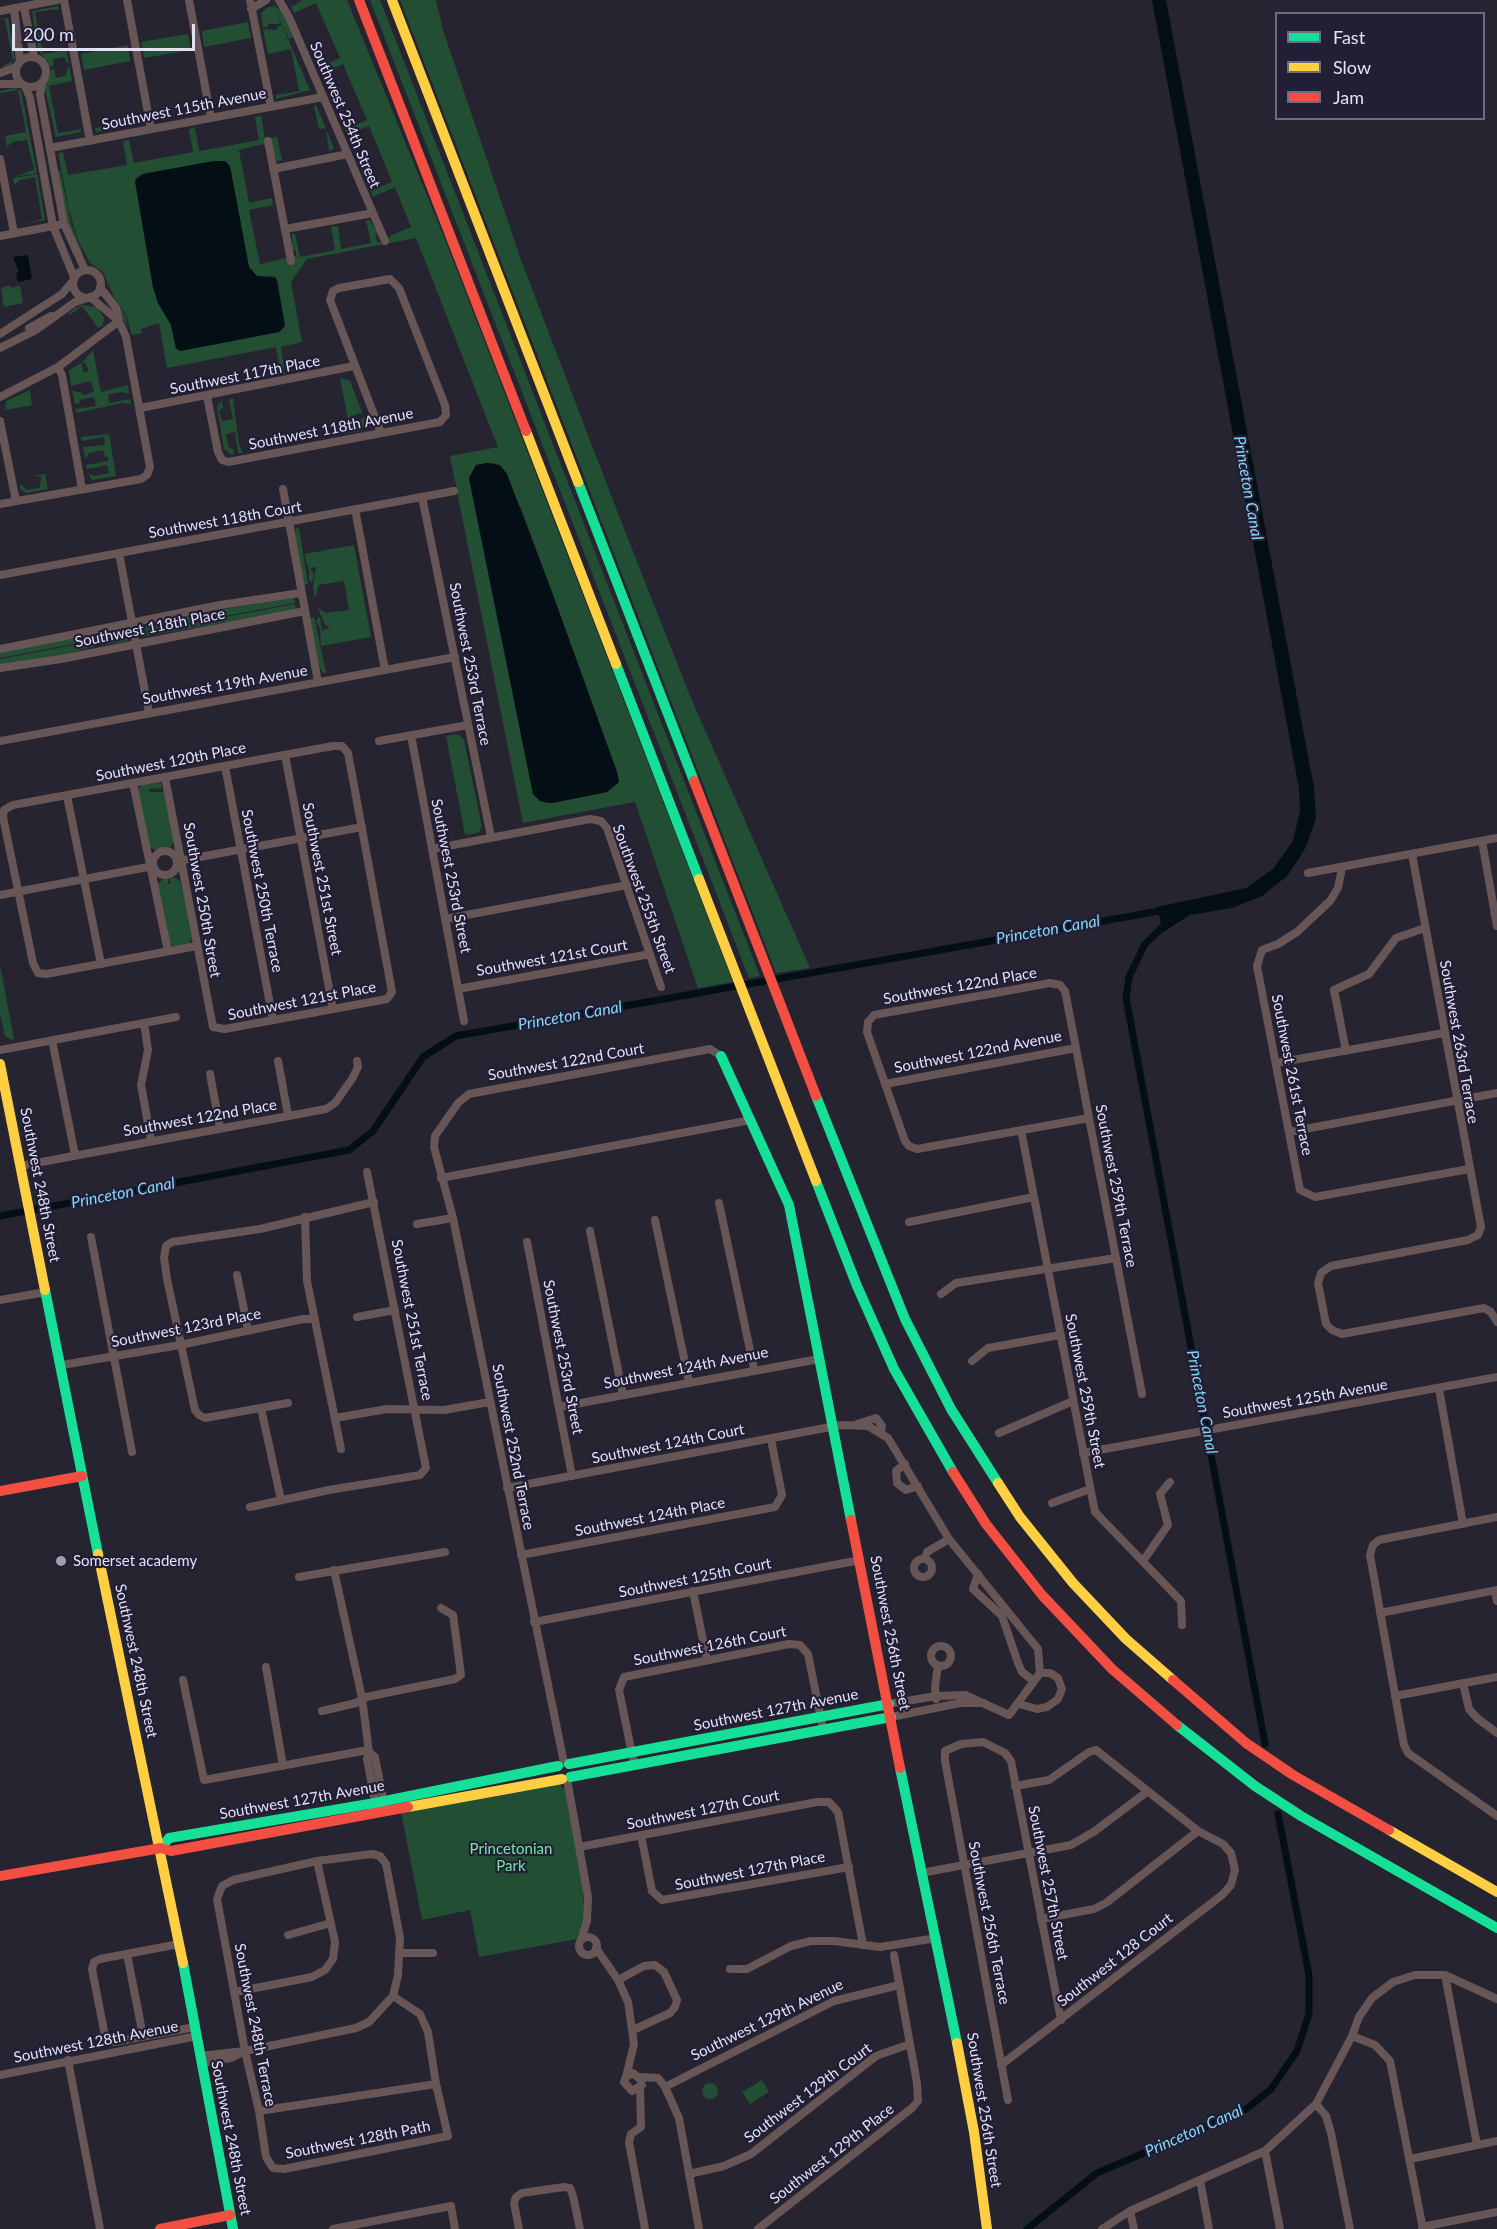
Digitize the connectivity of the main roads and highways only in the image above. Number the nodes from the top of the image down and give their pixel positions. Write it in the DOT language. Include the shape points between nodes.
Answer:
graph roads {
  1 [pos="351,0"];
  2 [pos="359,0"];
  3 [pos="393,0"];
  4 [pos="428,178"];
  5 [pos="721,1056"];
  6 [pos="0,1064"];
  7 [pos="5,1110"];
  8 [pos="82,1476"];
  9 [pos="0,1491"];
  10 [pos="889,1704"];
  11 [pos="891,1717"];
  12 [pos="822,1723"];
  13 [pos="633,1759"];
  14 [pos="564,1764"];
  15 [pos="566,1779"];
  16 [pos="470,1784"];
  17 [pos="473,1795"];
  18 [pos="380,1807"];
  19 [pos="161,1848"];
  20 [pos="0,1876"];
  21 [pos="1497,1892"];
  22 [pos="1497,1928"];
  23 [pos="230,2215"];
  24 [pos="160,2229"];
  25 [pos="233,2229"];
  26 [pos="987,2229"];
  1 -- 4 [label="main road"];
  2 -- 4 [label="main road"];
  3 -- 21 [label="main road" via="905,1319 966,1435 1020,1516 1073,1583 1126,1639 1246,1743 1293,1775"];
  4 -- 22 [label="main road" via="875,1329 959,1484 1019,1566 1082,1639 1156,1709 1255,1786 1301,1816"];
  5 -- 10 [label="main road, Southwest 256th Street" via="789,1205"];
  6 -- 7 [label="main road, Southwest 248th Street"];
  7 -- 8 [label="main road, Southwest 248th Street" via="28,1203"];
  8 -- 9 [label="main road"];
  8 -- 19 [label="main road, Southwest 248th Street"];
  10 -- 11 [label="main road, Southwest 256th Street"];
  10 -- 12 [label="main road, Southwest 127th Avenue"];
  11 -- 12 [label="main road, Southwest 127th Avenue"];
  11 -- 26 [label="main road, Southwest 256th Street" via="974,2132"];
  12 -- 13 [label="main road, Southwest 127th Avenue"];
  13 -- 14 [label="main road, Southwest 127th Avenue"];
  13 -- 15 [label="main road, Southwest 127th Avenue"];
  14 -- 15 [label="main road" via="557,1774"];
  14 -- 16 [label="main road, Southwest 127th Avenue"];
  15 -- 17 [label="main road, Southwest 127th Avenue"];
  16 -- 17 [label="main road"];
  16 -- 18 [label="main road, Southwest 127th Avenue"];
  17 -- 18 [label="main road, Southwest 127th Avenue"];
  18 -- 19 [label="main road, Southwest 127th Avenue" via="169,1838"];
  19 -- 20 [label="main road, Southwest 127th Avenue"];
  19 -- 23 [label="main road, Southwest 248th Street"];
  23 -- 24 [label="main road"];
  23 -- 25 [label="main road, Southwest 248th Street"];
}
